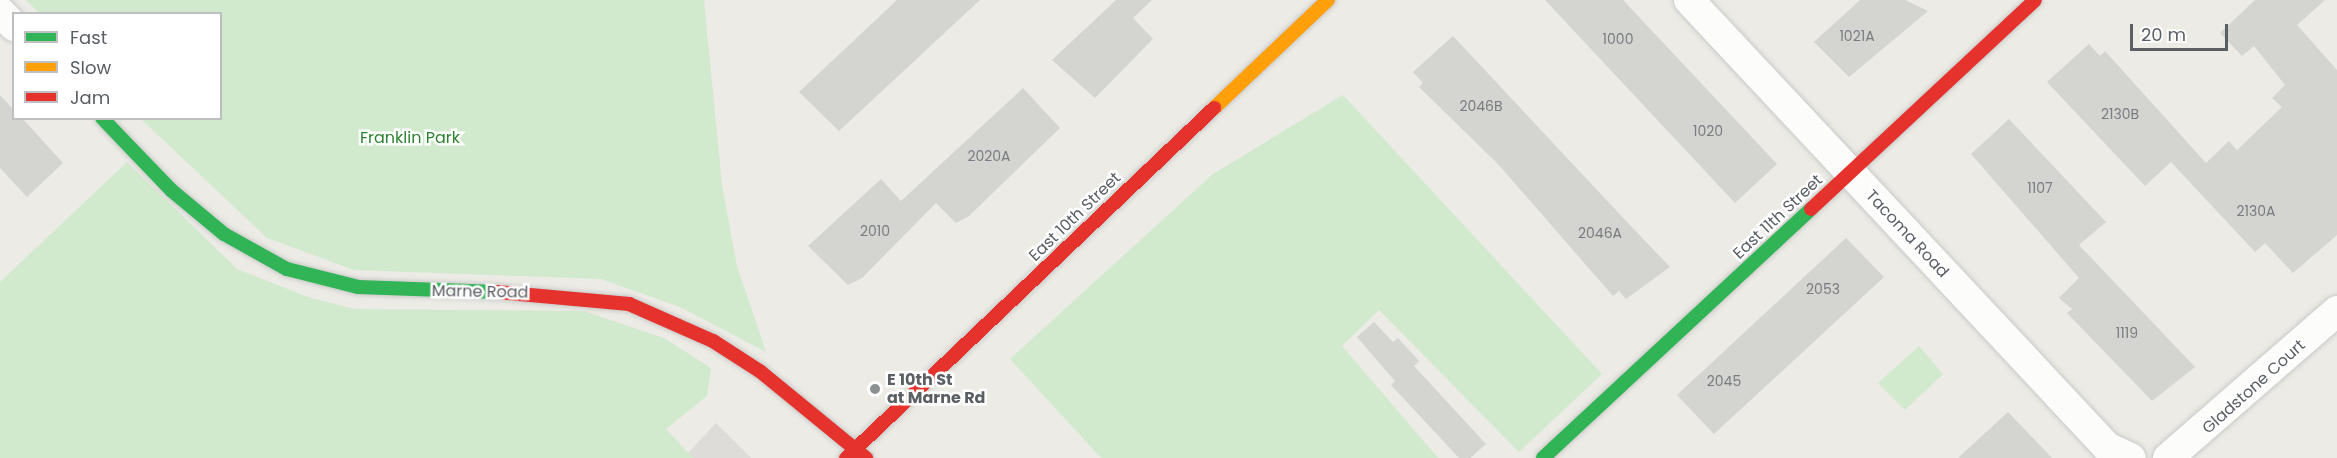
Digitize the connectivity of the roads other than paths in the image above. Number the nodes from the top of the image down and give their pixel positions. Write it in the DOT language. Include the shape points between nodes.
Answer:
graph roads {
  1 [pos="1328,0"];
  2 [pos="1689,0"];
  3 [pos="2035,0"];
  4 [pos="0,12"];
  5 [pos="12,24"];
  6 [pos="104,120"];
  7 [pos="1850,173"];
  8 [pos="2337,311"];
  9 [pos="861,453"];
  10 [pos="846,458"];
  11 [pos="1543,458"];
  12 [pos="2131,458"];
  13 [pos="2168,458"];
  1 -- 9 [label="street, East 10th Street"];
  2 -- 7 [label="street, Tacoma Road"];
  3 -- 7 [label="street, East 11th Street"];
  4 -- 5 [label="street"];
  6 -- 9 [label="street, Marne Road" via="171,190 224,234 287,269 358,287 558,294 629,304 712,341 803,402"];
  7 -- 11 [label="street, East 11th Street"];
  7 -- 12 [label="street, Tacoma Road" via="2107,447"];
  8 -- 13 [label="street, Gladstone Court"];
  9 -- 10 [label="street, East 10th Street"];
}
